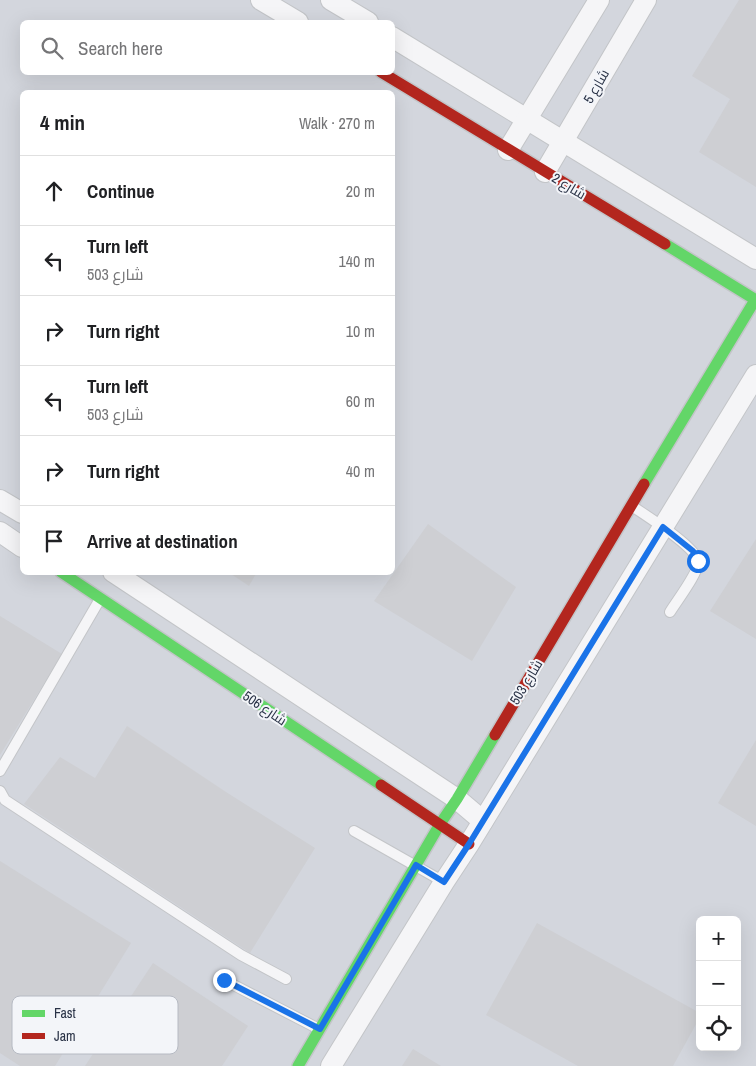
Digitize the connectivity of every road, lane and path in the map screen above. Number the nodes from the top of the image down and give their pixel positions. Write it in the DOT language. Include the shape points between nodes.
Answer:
graph roads {
  1 [pos="261,0"];
  2 [pos="331,0"];
  3 [pos="599,0"];
  4 [pos="646,0"];
  5 [pos="295,20"];
  6 [pos="365,20"];
  7 [pos="395,39"];
  8 [pos="386,75"];
  9 [pos="527,119"];
  10 [pos="563,141"];
  11 [pos="508,150"];
  12 [pos="545,172"];
  13 [pos="756,258"];
  14 [pos="756,300"];
  15 [pos="756,375"];
  16 [pos="0,500"];
  17 [pos="631,506"];
  18 [pos="20,512"];
  19 [pos="663,527"];
  20 [pos="0,532"];
  21 [pos="20,546"];
  22 [pos="66,575"];
  23 [pos="118,575"];
  24 [pos="101,598"];
  25 [pos="670,612"];
  26 [pos="272,678"];
  27 [pos="257,702"];
  28 [pos="0,771"];
  29 [pos="0,791"];
  30 [pos="456,799"];
  31 [pos="484,821"];
  32 [pos="440,824"];
  33 [pos="354,831"];
  34 [pos="469,844"];
  35 [pos="416,865"];
  36 [pos="444,882"];
  37 [pos="286,979"];
  38 [pos="224,980"];
  39 [pos="320,1029"];
  40 [pos="347,1039"];
  41 [pos="298,1066"];
  42 [pos="331,1066"];
  1 -- 5 [label="street"];
  2 -- 6 [label="street"];
  3 -- 9 [label="street"];
  4 -- 10 [label="street, شارع 5"];
  7 -- 9 [label="street"];
  8 -- 11 [label="street, شارع 2"];
  9 -- 10 [label="street"];
  9 -- 11 [label="street"];
  10 -- 12 [label="street, شارع 5"];
  10 -- 13 [label="street"];
  11 -- 12 [label="street, شارع 2"];
  12 -- 14 [label="street, شارع 2"];
  14 -- 17 [label="street, شارع 503"];
  15 -- 19 [label="street"];
  16 -- 18 [label="street"];
  17 -- 19 [label="lane"];
  17 -- 30 [label="street, شارع 503"];
  19 -- 25 [label="lane" via="693,551 698,561 696,572"];
  19 -- 31 [label="street"];
  20 -- 21 [label="street"];
  22 -- 24 [label="street, شارع 506"];
  23 -- 26 [label="street, شارع 506"];
  24 -- 27 [label="street, شارع 506"];
  24 -- 28 [label="lane"];
  26 -- 27 [label="street"];
  26 -- 30 [label="street, شارع 506"];
  27 -- 32 [label="street, شارع 506"];
  29 -- 37 [label="lane" via="5,800 241,955"];
  30 -- 31 [label="street, شارع 506"];
  30 -- 32 [label="street, شارع 503"];
  31 -- 34 [label="street"];
  32 -- 34 [label="street, شارع 506"];
  32 -- 35 [label="street, شارع 503"];
  33 -- 35 [label="lane"];
  34 -- 36 [label="street"];
  35 -- 36 [label="lane"];
  35 -- 39 [label="street, شارع 503"];
  36 -- 40 [label="street"];
  38 -- 39 [label="lane"];
  39 -- 40 [label="street"];
  39 -- 41 [label="street, شارع 503"];
  40 -- 42 [label="street"];
}
